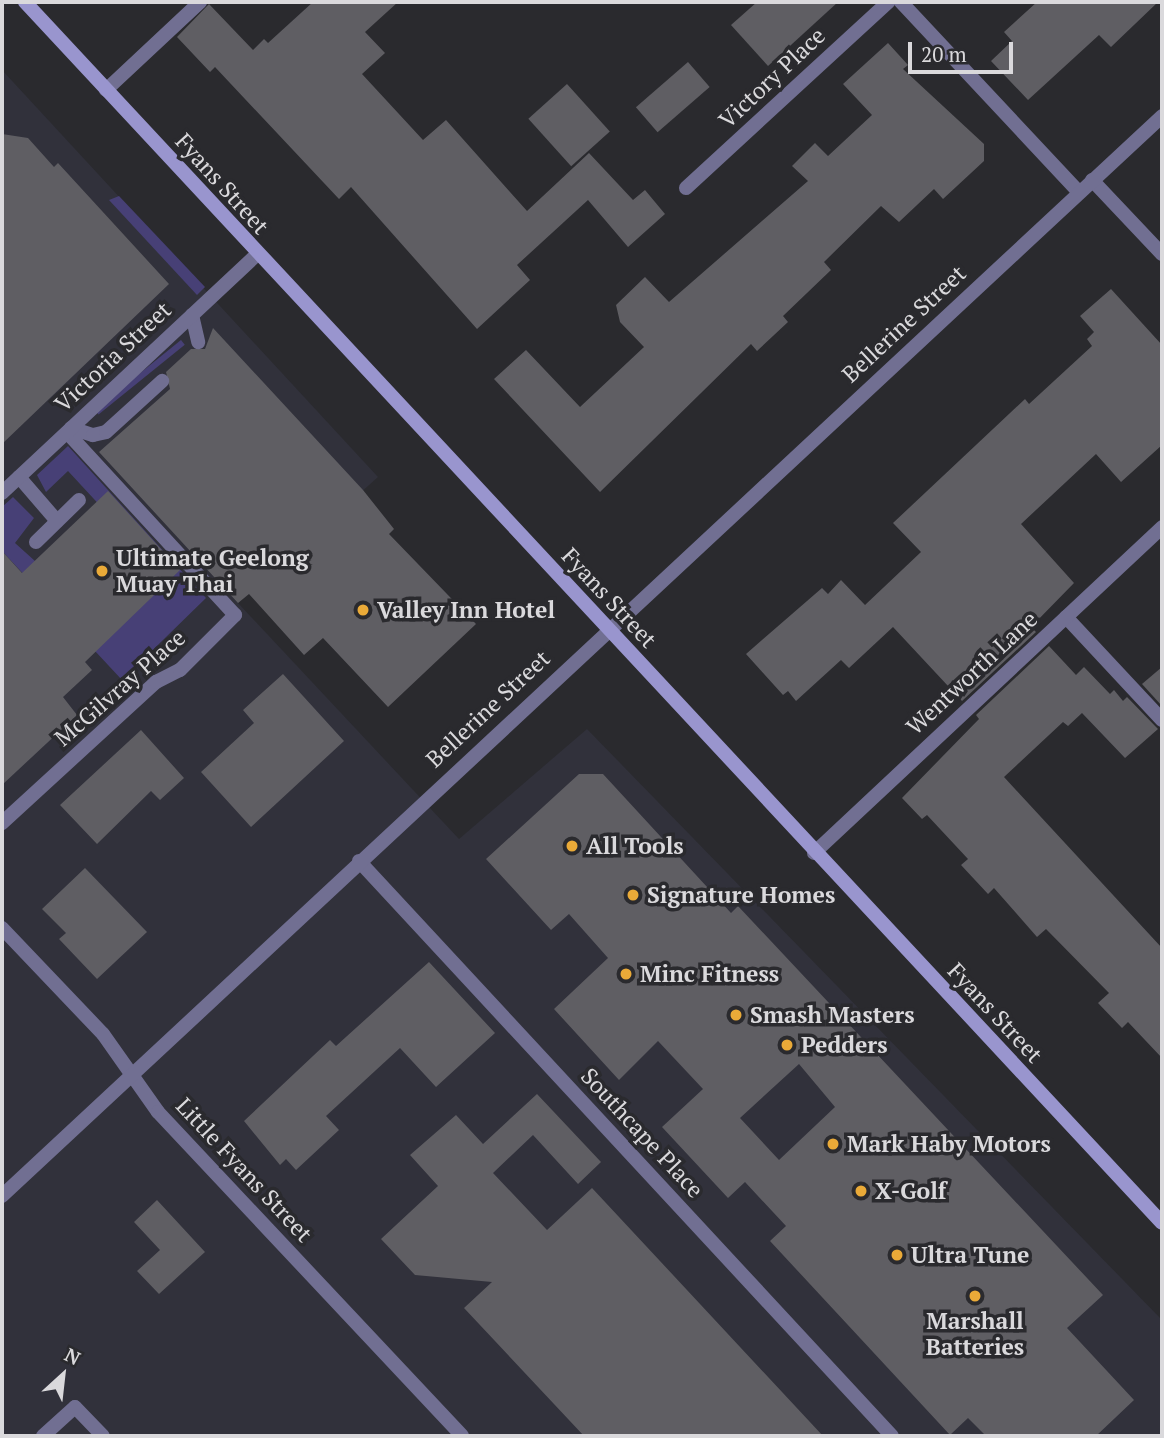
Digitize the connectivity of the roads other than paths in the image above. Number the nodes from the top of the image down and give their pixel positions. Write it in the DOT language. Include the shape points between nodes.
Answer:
graph roads {
  1 [pos="25,2"];
  2 [pos="200,2"];
  3 [pos="888,2"];
  4 [pos="901,2"];
  5 [pos="106,90"];
  6 [pos="1162,116"];
  7 [pos="1092,180"];
  8 [pos="686,188"];
  9 [pos="1079,192"];
  10 [pos="1162,254"];
  11 [pos="256,256"];
  12 [pos="192,315"];
  13 [pos="198,342"];
  14 [pos="162,381"];
  15 [pos="69,430"];
  16 [pos="19,477"];
  17 [pos="2,493"];
  18 [pos="79,500"];
  19 [pos="57,521"];
  20 [pos="1162,527"];
  21 [pos="36,542"];
  22 [pos="1066,617"];
  23 [pos="607,629"];
  24 [pos="1162,720"];
  25 [pos="2,823"];
  26 [pos="814,853"];
  27 [pos="359,861"];
  28 [pos="2,928"];
  29 [pos="132,1075"];
  30 [pos="2,1196"];
  31 [pos="1162,1223"];
  32 [pos="43,1436"];
  33 [pos="103,1436"];
  34 [pos="462,1436"];
  35 [pos="892,1436"];
  1 -- 5 [label="main road, Fyans Street"];
  2 -- 5 [label="street"];
  3 -- 8 [label="street, Victory Place"];
  4 -- 9 [label="street"];
  5 -- 11 [label="main road, Fyans Street"];
  6 -- 7 [label="street, Bellerine Street"];
  7 -- 9 [label="street, Bellerine Street"];
  7 -- 10 [label="street"];
  9 -- 23 [label="street, Bellerine Street"];
  11 -- 12 [label="street, Victoria Street"];
  11 -- 23 [label="main road, Fyans Street"];
  12 -- 13 [label="street"];
  12 -- 15 [label="street, Victoria Street"];
  14 -- 15 [label="street" via="106,432 93,435"];
  15 -- 16 [label="street, Victoria Street"];
  15 -- 25 [label="street, McGilvray Place" via="235,615 180,670 156,682"];
  16 -- 17 [label="street, Victoria Street"];
  16 -- 19 [label="street"];
  18 -- 19 [label="street"];
  19 -- 21 [label="street"];
  20 -- 22 [label="street, Wentworth Lane"];
  22 -- 24 [label="street"];
  22 -- 26 [label="street, Wentworth Lane"];
  23 -- 26 [label="main road, Fyans Street"];
  23 -- 27 [label="street, Bellerine Street"];
  26 -- 31 [label="main road, Fyans Street"];
  27 -- 29 [label="street, Bellerine Street"];
  27 -- 35 [label="street, Southcape Place"];
  28 -- 29 [label="street, Little Fyans Street" via="103,1034"];
  29 -- 30 [label="street, Bellerine Street"];
  29 -- 34 [label="street, Little Fyans Street" via="158,1112"];
  32 -- 33 [label="street" via="75,1406"];
}
